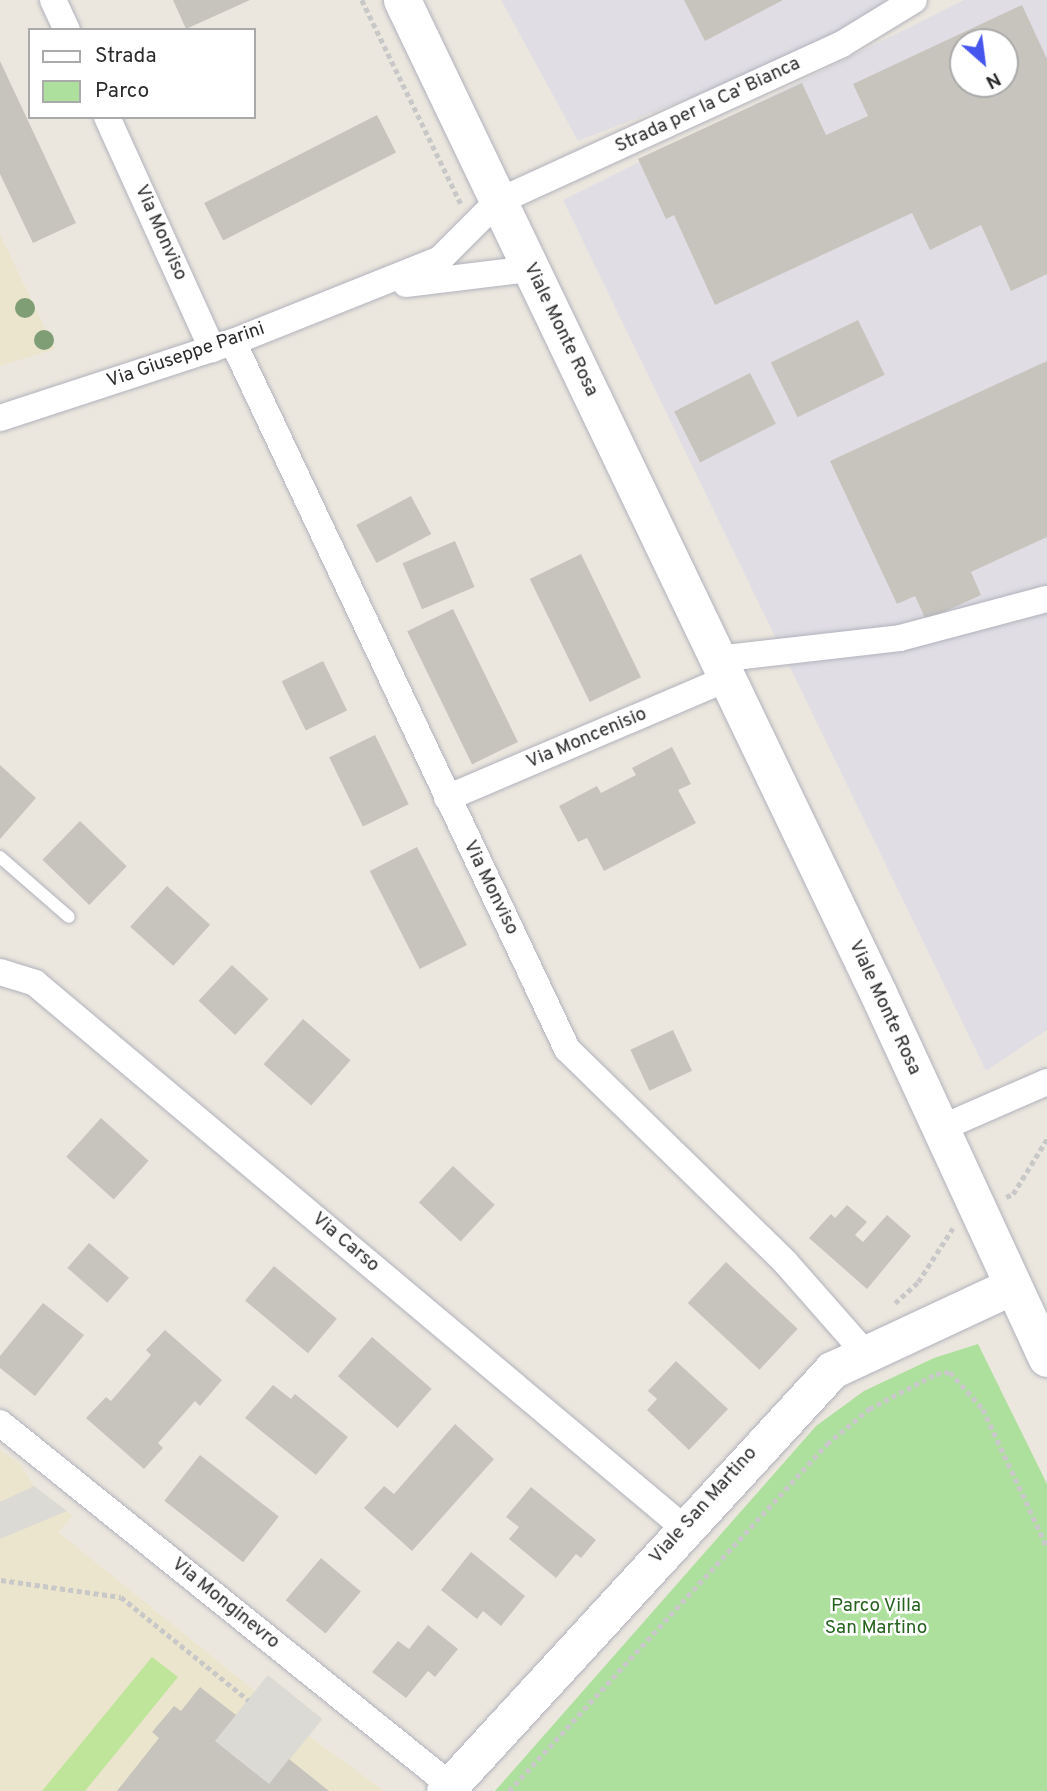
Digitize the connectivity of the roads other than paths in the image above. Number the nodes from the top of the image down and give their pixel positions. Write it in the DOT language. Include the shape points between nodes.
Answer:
graph roads {
  1 [pos="53,0"];
  2 [pos="402,0"];
  3 [pos="914,0"];
  4 [pos="66,28"];
  5 [pos="108,119"];
  6 [pos="497,202"];
  7 [pos="530,269"];
  8 [pos="370,289"];
  9 [pos="222,345"];
  10 [pos="0,418"];
  11 [pos="1047,599"];
  12 [pos="722,669"];
  13 [pos="447,798"];
  14 [pos="0,857"];
  15 [pos="69,917"];
  16 [pos="0,972"];
  17 [pos="1047,1082"];
  18 [pos="939,1129"];
  19 [pos="1012,1286"];
  20 [pos="865,1353"];
  21 [pos="1047,1358"];
  22 [pos="0,1423"];
  23 [pos="684,1528"];
  24 [pos="447,1788"];
  1 -- 4 [label="street"];
  2 -- 6 [label="main road, Viale Monte Rosa"];
  3 -- 6 [label="street, Strada per la Ca' Bianca" via="842,44"];
  5 -- 9 [label="street, Via Monviso"];
  6 -- 7 [label="main road, Viale Monte Rosa"];
  6 -- 8 [label="street, Via Giuseppe Parini" via="440,259"];
  7 -- 8 [label="street, Via Giuseppe Parini"];
  7 -- 12 [label="main road, Viale Monte Rosa"];
  8 -- 9 [label="street, Via Giuseppe Parini"];
  9 -- 10 [label="street, Via Giuseppe Parini"];
  9 -- 13 [label="street, Via Monviso"];
  11 -- 12 [label="street" via="900,638"];
  12 -- 13 [label="street, Via Moncenisio"];
  12 -- 18 [label="main road, Viale Monte Rosa"];
  13 -- 20 [label="street, Via Monviso" via="567,1049 786,1263"];
  14 -- 15 [label="lane"];
  16 -- 23 [label="street, Via Carso" via="35,983"];
  17 -- 18 [label="street"];
  18 -- 19 [label="main road, Viale Monte Rosa"];
  19 -- 20 [label="main road, Viale San Martino"];
  19 -- 21 [label="main road, Viale Monte Rosa"];
  20 -- 23 [label="main road, Viale San Martino" via="831,1370 804,1396"];
  22 -- 24 [label="street, Via Monginevro"];
  23 -- 24 [label="main road, Viale San Martino"];
}
